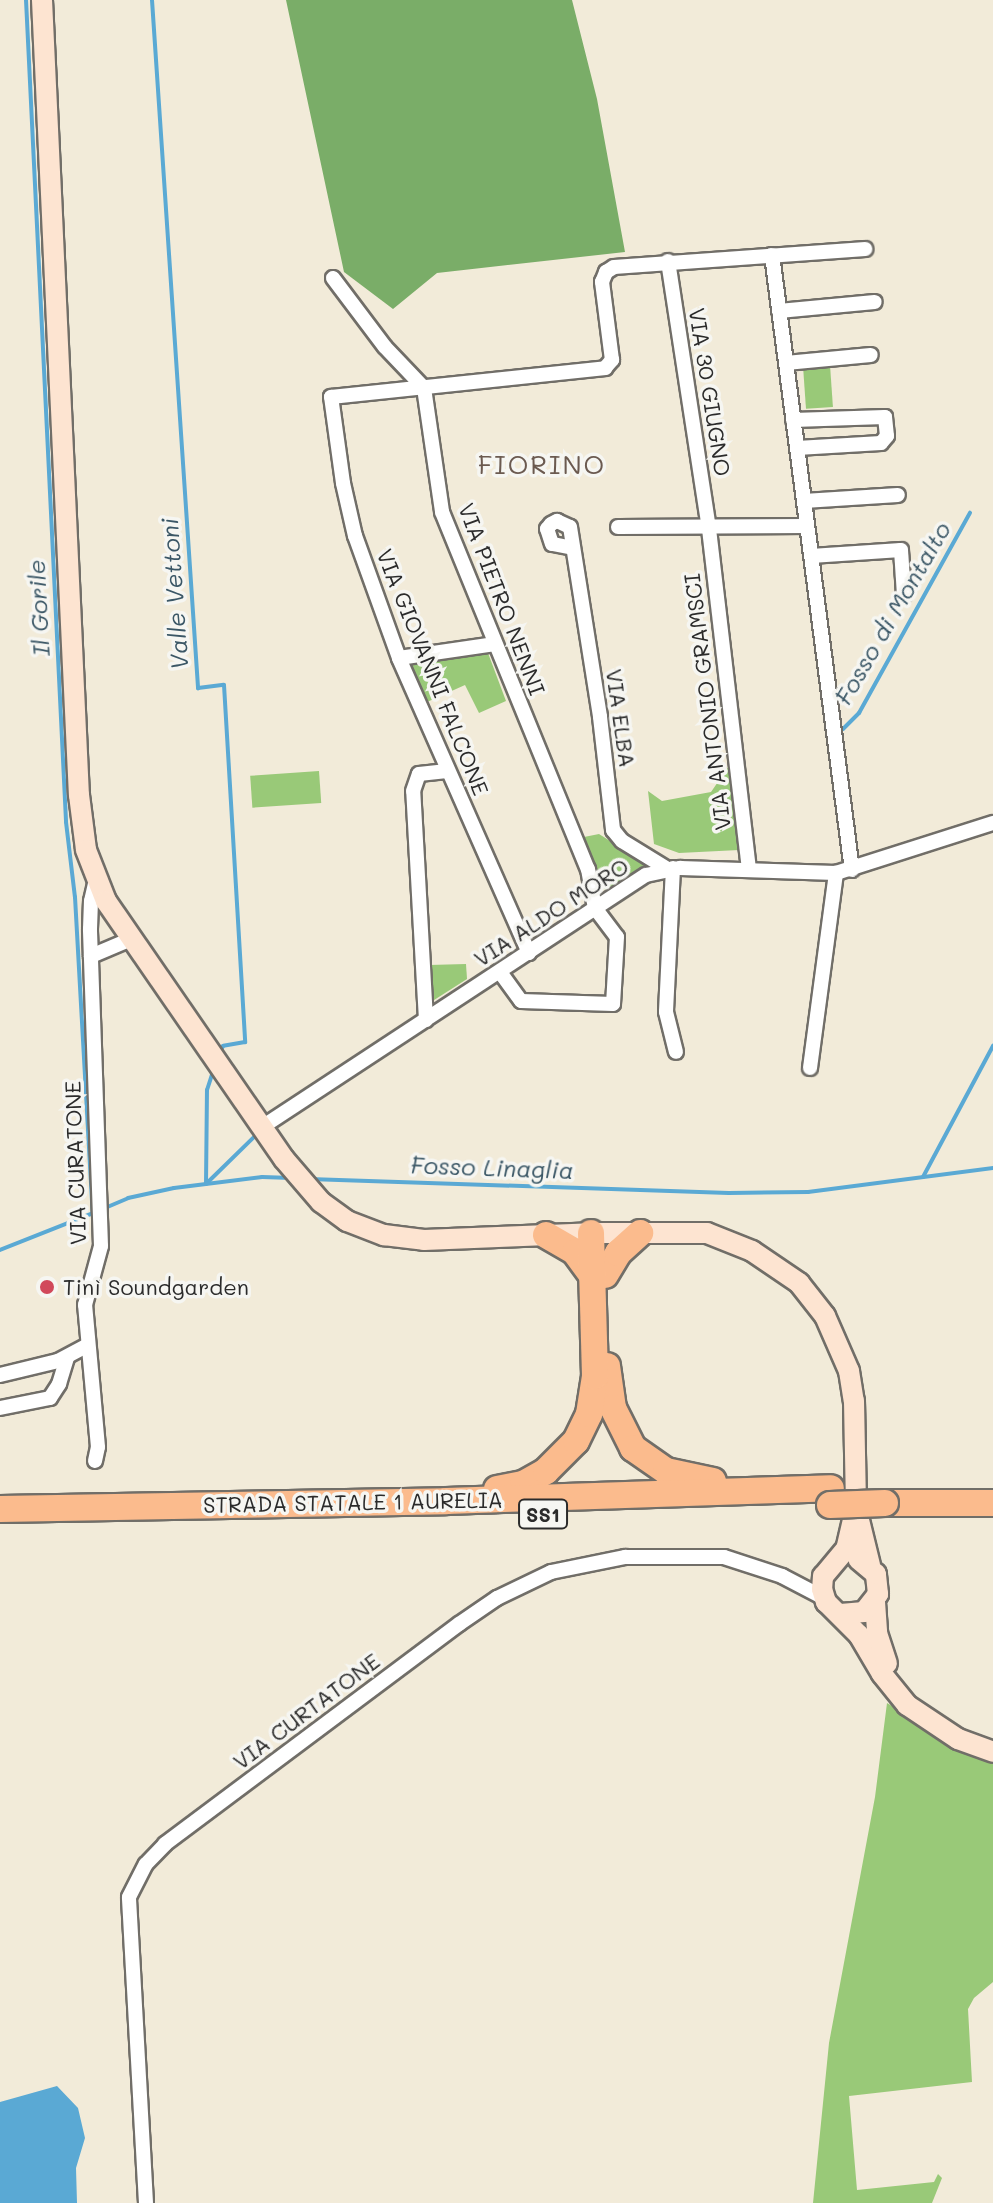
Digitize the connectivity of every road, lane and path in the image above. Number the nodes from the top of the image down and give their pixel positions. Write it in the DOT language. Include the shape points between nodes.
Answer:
graph roads {
  1 [pos="42,0"];
  2 [pos="865,249"];
  3 [pos="772,255"];
  4 [pos="668,261"];
  5 [pos="333,278"];
  6 [pos="875,302"];
  7 [pos="779,311"];
  8 [pos="871,355"];
  9 [pos="786,363"];
  10 [pos="424,388"];
  11 [pos="793,420"];
  12 [pos="797,448"];
  13 [pos="898,495"];
  14 [pos="804,501"];
  15 [pos="807,526"];
  16 [pos="618,527"];
  17 [pos="709,529"];
  18 [pos="573,548"];
  19 [pos="811,556"];
  20 [pos="904,595"];
  21 [pos="495,644"];
  22 [pos="399,658"];
  23 [pos="447,771"];
  24 [pos="993,823"];
  25 [pos="669,868"];
  26 [pos="749,870"];
  27 [pos="852,870"];
  28 [pos="836,873"];
  29 [pos="96,880"];
  30 [pos="595,908"];
  31 [pos="131,939"];
  32 [pos="529,953"];
  33 [pos="91,956"];
  34 [pos="500,972"];
  35 [pos="426,1020"];
  36 [pos="676,1052"];
  37 [pos="810,1068"];
  38 [pos="262,1127"];
  39 [pos="597,1233"];
  40 [pos="640,1233"];
  41 [pos="546,1235"];
  42 [pos="598,1275"];
  43 [pos="88,1345"];
  44 [pos="67,1357"];
  45 [pos="0,1375"];
  46 [pos="0,1408"];
  47 [pos="95,1461"];
  48 [pos="993,1487"];
  49 [pos="739,1491"];
  50 [pos="885,1494"];
  51 [pos="839,1500"];
  52 [pos="446,1501"];
  53 [pos="993,1503"];
  54 [pos="0,1509"];
  55 [pos="0,1525"];
  56 [pos="839,1560"];
  57 [pos="870,1565"];
  58 [pos="824,1598"];
  59 [pos="875,1602"];
  60 [pos="841,1614"];
  61 [pos="993,1742"];
  62 [pos="993,1752"];
  63 [pos="146,2203"];
  1 -- 29 [label="main road" via="79,795 84,842"];
  2 -- 3 [label="street"];
  3 -- 4 [label="street"];
  3 -- 7 [label="street"];
  4 -- 10 [label="street" via="606,272 602,282 610,365"];
  4 -- 17 [label="street, VIA 30 GIUGNO"];
  5 -- 10 [label="street"];
  6 -- 7 [label="street"];
  7 -- 9 [label="street"];
  8 -- 9 [label="street"];
  9 -- 11 [label="street"];
  10 -- 21 [label="street, VIA PIETRO NENNI" via="442,512"];
  10 -- 22 [label="street, VIA GIOVANNI FALCONE" via="331,397 355,536"];
  11 -- 12 [label="street"];
  11 -- 12 [label="street" via="885,417 887,436 881,443"];
  12 -- 14 [label="street"];
  13 -- 14 [label="street"];
  14 -- 15 [label="street"];
  15 -- 17 [label="street"];
  15 -- 19 [label="street"];
  16 -- 17 [label="street"];
  17 -- 26 [label="street, VIA ANTONIO GRAMSCI"];
  18 -- 25 [label="street, VIA ELBA" via="613,830 622,841"];
  19 -- 20 [label="street" via="901,550"];
  19 -- 27 [label="street"];
  21 -- 22 [label="street"];
  21 -- 30 [label="street, VIA PIETRO NENNI" via="588,869"];
  22 -- 23 [label="street, VIA GIOVANNI FALCONE"];
  23 -- 32 [label="street, VIA GIOVANNI FALCONE"];
  23 -- 35 [label="street" via="419,774 413,791"];
  24 -- 27 [label="street, VIA ALDO MORO"];
  25 -- 26 [label="street, VIA ALDO MORO"];
  25 -- 30 [label="street, VIA ALDO MORO" via="646,875"];
  25 -- 36 [label="street" via="666,1012"];
  26 -- 28 [label="street, VIA ALDO MORO"];
  27 -- 28 [label="street, VIA ALDO MORO"];
  28 -- 37 [label="street"];
  29 -- 31 [label="main road"];
  29 -- 33 [label="street, VIA CURATONE"];
  30 -- 32 [label="street, VIA ALDO MORO"];
  30 -- 34 [label="street" via="617,937 613,1004 521,1001"];
  31 -- 33 [label="street"];
  31 -- 38 [label="main road"];
  32 -- 34 [label="street, VIA ALDO MORO"];
  33 -- 43 [label="street, VIA CURATONE" via="101,1253 85,1305"];
  34 -- 35 [label="street, VIA ALDO MORO"];
  35 -- 38 [label="street, VIA ALDO MORO"];
  38 -- 41 [label="main road" via="311,1193 347,1221 405,1239"];
  39 -- 40 [label="main road"];
  39 -- 41 [label="main road"];
  39 -- 42 [label="highway"];
  40 -- 42 [label="highway"];
  40 -- 51 [label="main road" via="694,1232 735,1242 784,1271 814,1300 837,1337 854,1401"];
  41 -- 42 [label="highway" via="575,1252"];
  42 -- 49 [label="highway" via="608,1382 624,1435 659,1467"];
  42 -- 52 [label="highway" via="595,1387 576,1441 531,1481 457,1491"];
  43 -- 44 [label="street"];
  43 -- 47 [label="street, VIA CURATONE"];
  44 -- 45 [label="street"];
  44 -- 46 [label="street" via="50,1398"];
  48 -- 50 [label="highway, STRADA STATALE 1 AURELIA / SS1"];
  49 -- 51 [label="highway, STRADA STATALE 1 AURELIA / SS1"];
  49 -- 52 [label="highway, STRADA STATALE 1 AURELIA / SS1"];
  50 -- 51 [label="highway, STRADA STATALE 1 AURELIA / SS1"];
  50 -- 53 [label="highway, STRADA STATALE 1 AURELIA / SS1"];
  51 -- 55 [label="highway, STRADA STATALE 1 AURELIA / SS1" via="445,1517"];
  51 -- 56 [label="main road" via="846,1549"];
  51 -- 57 [label="main road"];
  52 -- 54 [label="highway, STRADA STATALE 1 AURELIA / SS1"];
  56 -- 57 [label="main road" via="856,1558"];
  56 -- 58 [label="main road" via="823,1576"];
  57 -- 59 [label="main road" via="879,1584"];
  58 -- 60 [label="main road"];
  58 -- 63 [label="street, VIA CURTATONE" via="782,1576 724,1557 625,1557 551,1572 459,1624 165,1844 146,1864 129,1897"];
  59 -- 60 [label="main road" via="864,1612"];
  59 -- 61 [label="main road" via="882,1652 901,1683 947,1723"];
  60 -- 62 [label="main road" via="907,1705 958,1739"];
}
